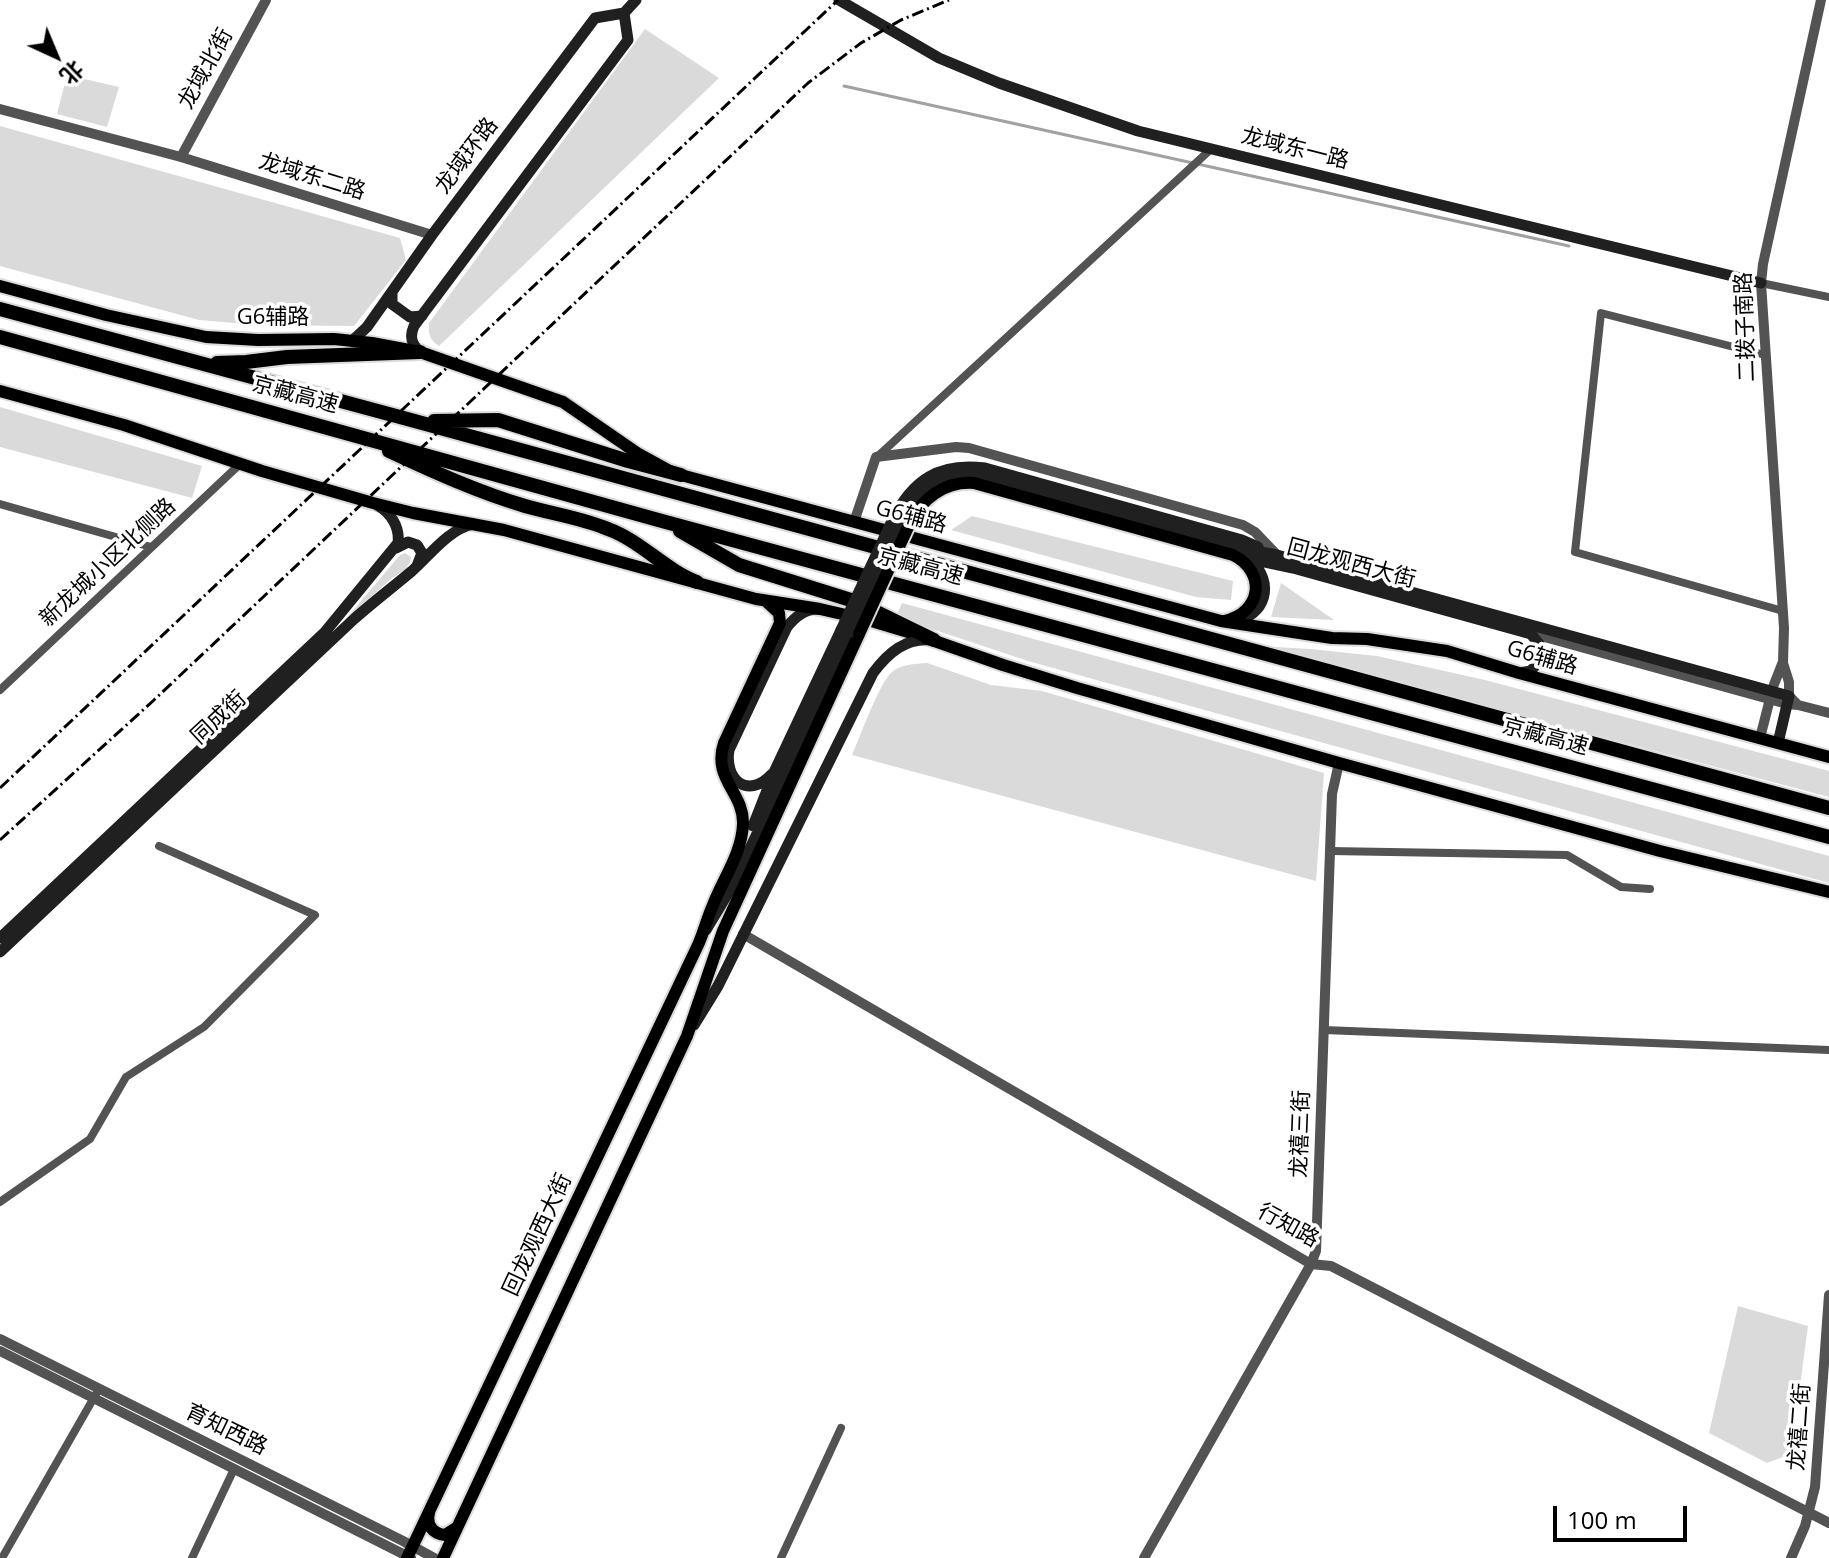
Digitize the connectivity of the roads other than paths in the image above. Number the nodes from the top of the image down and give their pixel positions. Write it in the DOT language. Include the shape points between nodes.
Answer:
graph roads {
  1 [pos="266,0"];
  2 [pos="636,0"];
  3 [pos="839,0"];
  4 [pos="1825,0"];
  5 [pos="624,13"];
  6 [pos="0,109"];
  7 [pos="1211,149"];
  8 [pos="181,157"];
  9 [pos="432,235"];
  10 [pos="1761,283"];
  11 [pos="0,286"];
  12 [pos="392,292"];
  13 [pos="1829,297"];
  14 [pos="0,309"];
  15 [pos="422,316"];
  16 [pos="0,337"];
  17 [pos="352,341"];
  18 [pos="420,352"];
  19 [pos="1765,355"];
  20 [pos="197,363"];
  21 [pos="0,391"];
  22 [pos="411,420"];
  23 [pos="345,432"];
  24 [pos="876,457"];
  25 [pos="240,464"];
  26 [pos="681,475"];
  27 [pos="373,503"];
  28 [pos="0,504"];
  29 [pos="662,521"];
  30 [pos="854,522"];
  31 [pos="901,523"];
  32 [pos="474,524"];
  33 [pos="151,547"];
  34 [pos="395,549"];
  35 [pos="1233,555"];
  36 [pos="1277,555"];
  37 [pos="1247,558"];
  38 [pos="414,570"];
  39 [pos="697,582"];
  40 [pos="756,599"];
  41 [pos="820,609"];
  42 [pos="1783,611"];
  43 [pos="1221,621"];
  44 [pos="850,632"];
  45 [pos="1529,633"];
  46 [pos="934,640"];
  47 [pos="1783,658"];
  48 [pos="1519,673"];
  49 [pos="0,690"];
  50 [pos="1771,695"];
  51 [pos="1791,702"];
  52 [pos="1829,713"];
  53 [pos="1760,738"];
  54 [pos="1778,743"];
  55 [pos="1829,757"];
  56 [pos="1339,763"];
  57 [pos="775,770"];
  58 [pos="1829,808"];
  59 [pos="1829,837"];
  60 [pos="159,846"];
  61 [pos="1330,851"];
  62 [pos="1650,889"];
  63 [pos="1829,892"];
  64 [pos="707,929"];
  65 [pos="743,934"];
  66 [pos="0,938"];
  67 [pos="698,945"];
  68 [pos="0,952"];
  69 [pos="1324,1030"];
  70 [pos="687,1036"];
  71 [pos="1829,1050"];
  72 [pos="0,1202"];
  73 [pos="1311,1264"];
  74 [pos="1829,1295"];
  75 [pos="0,1339"];
  76 [pos="0,1351"];
  77 [pos="96,1394"];
  78 [pos="841,1428"];
  79 [pos="234,1469"];
  80 [pos="431,1506"];
  81 [pos="1810,1513"];
  82 [pos="460,1521"];
  83 [pos="1829,1523"];
  84 [pos="409,1554"];
  85 [pos="2,1558"];
  86 [pos="192,1558"];
  87 [pos="434,1558"];
  88 [pos="443,1558"];
  89 [pos="781,1558"];
  90 [pos="1144,1558"];
  91 [pos="1791,1558"];
  1 -- 8 [label="street, 龙域北街"];
  2 -- 5 [label="main road, 龙域环路"];
  3 -- 7 [label="main road, 龙域东一路" via="939,58 999,83 1138,131"];
  4 -- 10 [label="street, 二拨子南路"];
  5 -- 9 [label="main road, 龙域环路" via="595,18"];
  5 -- 15 [label="main road" via="628,40"];
  6 -- 8 [label="street, 龙域东二路"];
  7 -- 10 [label="main road, 龙域东一路"];
  7 -- 24 [label="street"];
  8 -- 9 [label="street, 龙域东二路"];
  9 -- 12 [label="main road, 龙域环路"];
  10 -- 13 [label="street"];
  10 -- 19 [label="street, 二拨子南路"];
  11 -- 17 [label="main road, G6辅路" via="206,337"];
  12 -- 15 [label="main road" via="392,304 410,317"];
  12 -- 17 [label="main road, 龙域环路"];
  14 -- 20 [label="highway, 京藏高速"];
  15 -- 18 [label="main road" via="411,336"];
  16 -- 23 [label="highway, 京藏高速"];
  17 -- 18 [label="main road, G6辅路"];
  18 -- 20 [label="highway"];
  18 -- 26 [label="main road, G6辅路" via="563,402 637,453"];
  19 -- 42 [label="street, 二拨子南路"];
  19 -- 42 [label="street" via="1601,313 1575,552"];
  20 -- 22 [label="highway, 京藏高速"];
  21 -- 25 [label="main road"];
  22 -- 26 [label="highway" via="498,420"];
  22 -- 58 [label="highway, 京藏高速"];
  23 -- 29 [label="highway, 京藏高速"];
  23 -- 39 [label="highway" via="474,490 606,528"];
  24 -- 30 [label="street"];
  24 -- 36 [label="street, 回龙观西大街" via="969,448 1243,525"];
  25 -- 27 [label="main road"];
  25 -- 33 [label="street, 新龙城小区北侧路"];
  26 -- 30 [label="main road, G6辅路"];
  27 -- 32 [label="main road"];
  27 -- 34 [label="main road" via="396,525"];
  28 -- 33 [label="street"];
  29 -- 46 [label="highway" via="739,565 854,601"];
  29 -- 59 [label="highway, 京藏高速"];
  30 -- 43 [label="main road, G6辅路"];
  31 -- 35 [label="main road, 回龙观西大街" via="939,490 974,483"];
  31 -- 36 [label="main road, 回龙观西大街" via="933,483 972,475"];
  31 -- 44 [label="main road, bridge"];
  32 -- 38 [label="main road, 同成街" via="450,535"];
  32 -- 39 [label="main road"];
  33 -- 49 [label="street, 新龙城小区北侧路"];
  34 -- 38 [label="main road" via="408,542 420,549"];
  34 -- 66 [label="main road, 同成街" via="325,632"];
  35 -- 37 [label="main road, 回龙观西大街"];
  35 -- 43 [label="main road" via="1251,570 1256,593 1239,615"];
  36 -- 50 [label="main road, 回龙观西大街"];
  37 -- 43 [label="main road" via="1262,574 1263,599 1248,617"];
  37 -- 45 [label="main road, 回龙观西大街"];
  38 -- 68 [label="main road, 同成街" via="338,633"];
  39 -- 40 [label="main road"];
  40 -- 41 [label="main road"];
  40 -- 67 [label="main road" via="775,609 780,623 722,750 721,767 740,808 742,832"];
  41 -- 46 [label="main road"];
  41 -- 57 [label="main road" via="805,611 787,627 729,750 732,772 746,786 760,785"];
  42 -- 47 [label="street, 二拨子南路"];
  43 -- 48 [label="main road, G6辅路" via="1447,651"];
  44 -- 57 [label="main road, 回龙观西大街"];
  44 -- 64 [label="main road, 回龙观西大街" via="733,885"];
  44 -- 70 [label="main road" via="723,931"];
  45 -- 48 [label="main road" via="1538,641 1538,660 1531,671"];
  45 -- 50 [label="street, 回龙观西大街"];
  46 -- 56 [label="main road"];
  46 -- 65 [label="main road" via="906,643 873,673"];
  47 -- 50 [label="street, 二拨子南路"];
  47 -- 51 [label="street, 二拨子南路"];
  48 -- 53 [label="main road, G6辅路"];
  50 -- 51 [label="main road, 回龙观西大街"];
  50 -- 53 [label="street, 二拨子南路"];
  51 -- 52 [label="street, 回龙观西大街"];
  51 -- 54 [label="main road, 二拨子南路"];
  53 -- 54 [label="main road, G6辅路"];
  54 -- 55 [label="main road, G6辅路"];
  56 -- 61 [label="street, 龙禧三街"];
  56 -- 63 [label="main road"];
  57 -- 64 [label="main road, 回龙观西大街"];
  60 -- 72 [label="street" via="315,915 204,1027 126,1077 90,1139"];
  61 -- 62 [label="street" via="1567,855 1621,887"];
  61 -- 69 [label="street, 龙禧三街"];
  64 -- 67 [label="main road, 回龙观西大街"];
  65 -- 70 [label="main road"];
  65 -- 73 [label="street, 行知路"];
  67 -- 80 [label="main road, 回龙观西大街"];
  69 -- 71 [label="street"];
  69 -- 73 [label="street, 龙禧三街" via="1317,1245"];
  70 -- 82 [label="main road"];
  73 -- 81 [label="street, 行知路" via="1331,1266"];
  73 -- 90 [label="street, 龙禧三街"];
  74 -- 81 [label="street, 龙禧二街"];
  75 -- 77 [label="street, 育知西路"];
  76 -- 77 [label="street, 育知西路"];
  77 -- 79 [label="street, 育知西路"];
  77 -- 84 [label="street, 育知西路"];
  77 -- 85 [label="street"];
  78 -- 89 [label="street"];
  79 -- 84 [label="street, 育知西路"];
  79 -- 86 [label="street"];
  80 -- 82 [label="main road" via="428,1522 436,1533 449,1534"];
  80 -- 84 [label="main road, 回龙观西大街"];
  81 -- 83 [label="street, 行知路"];
  81 -- 91 [label="street, 龙禧二街"];
  82 -- 88 [label="main road"];
  84 -- 87 [label="street, 育知西路"];
}
